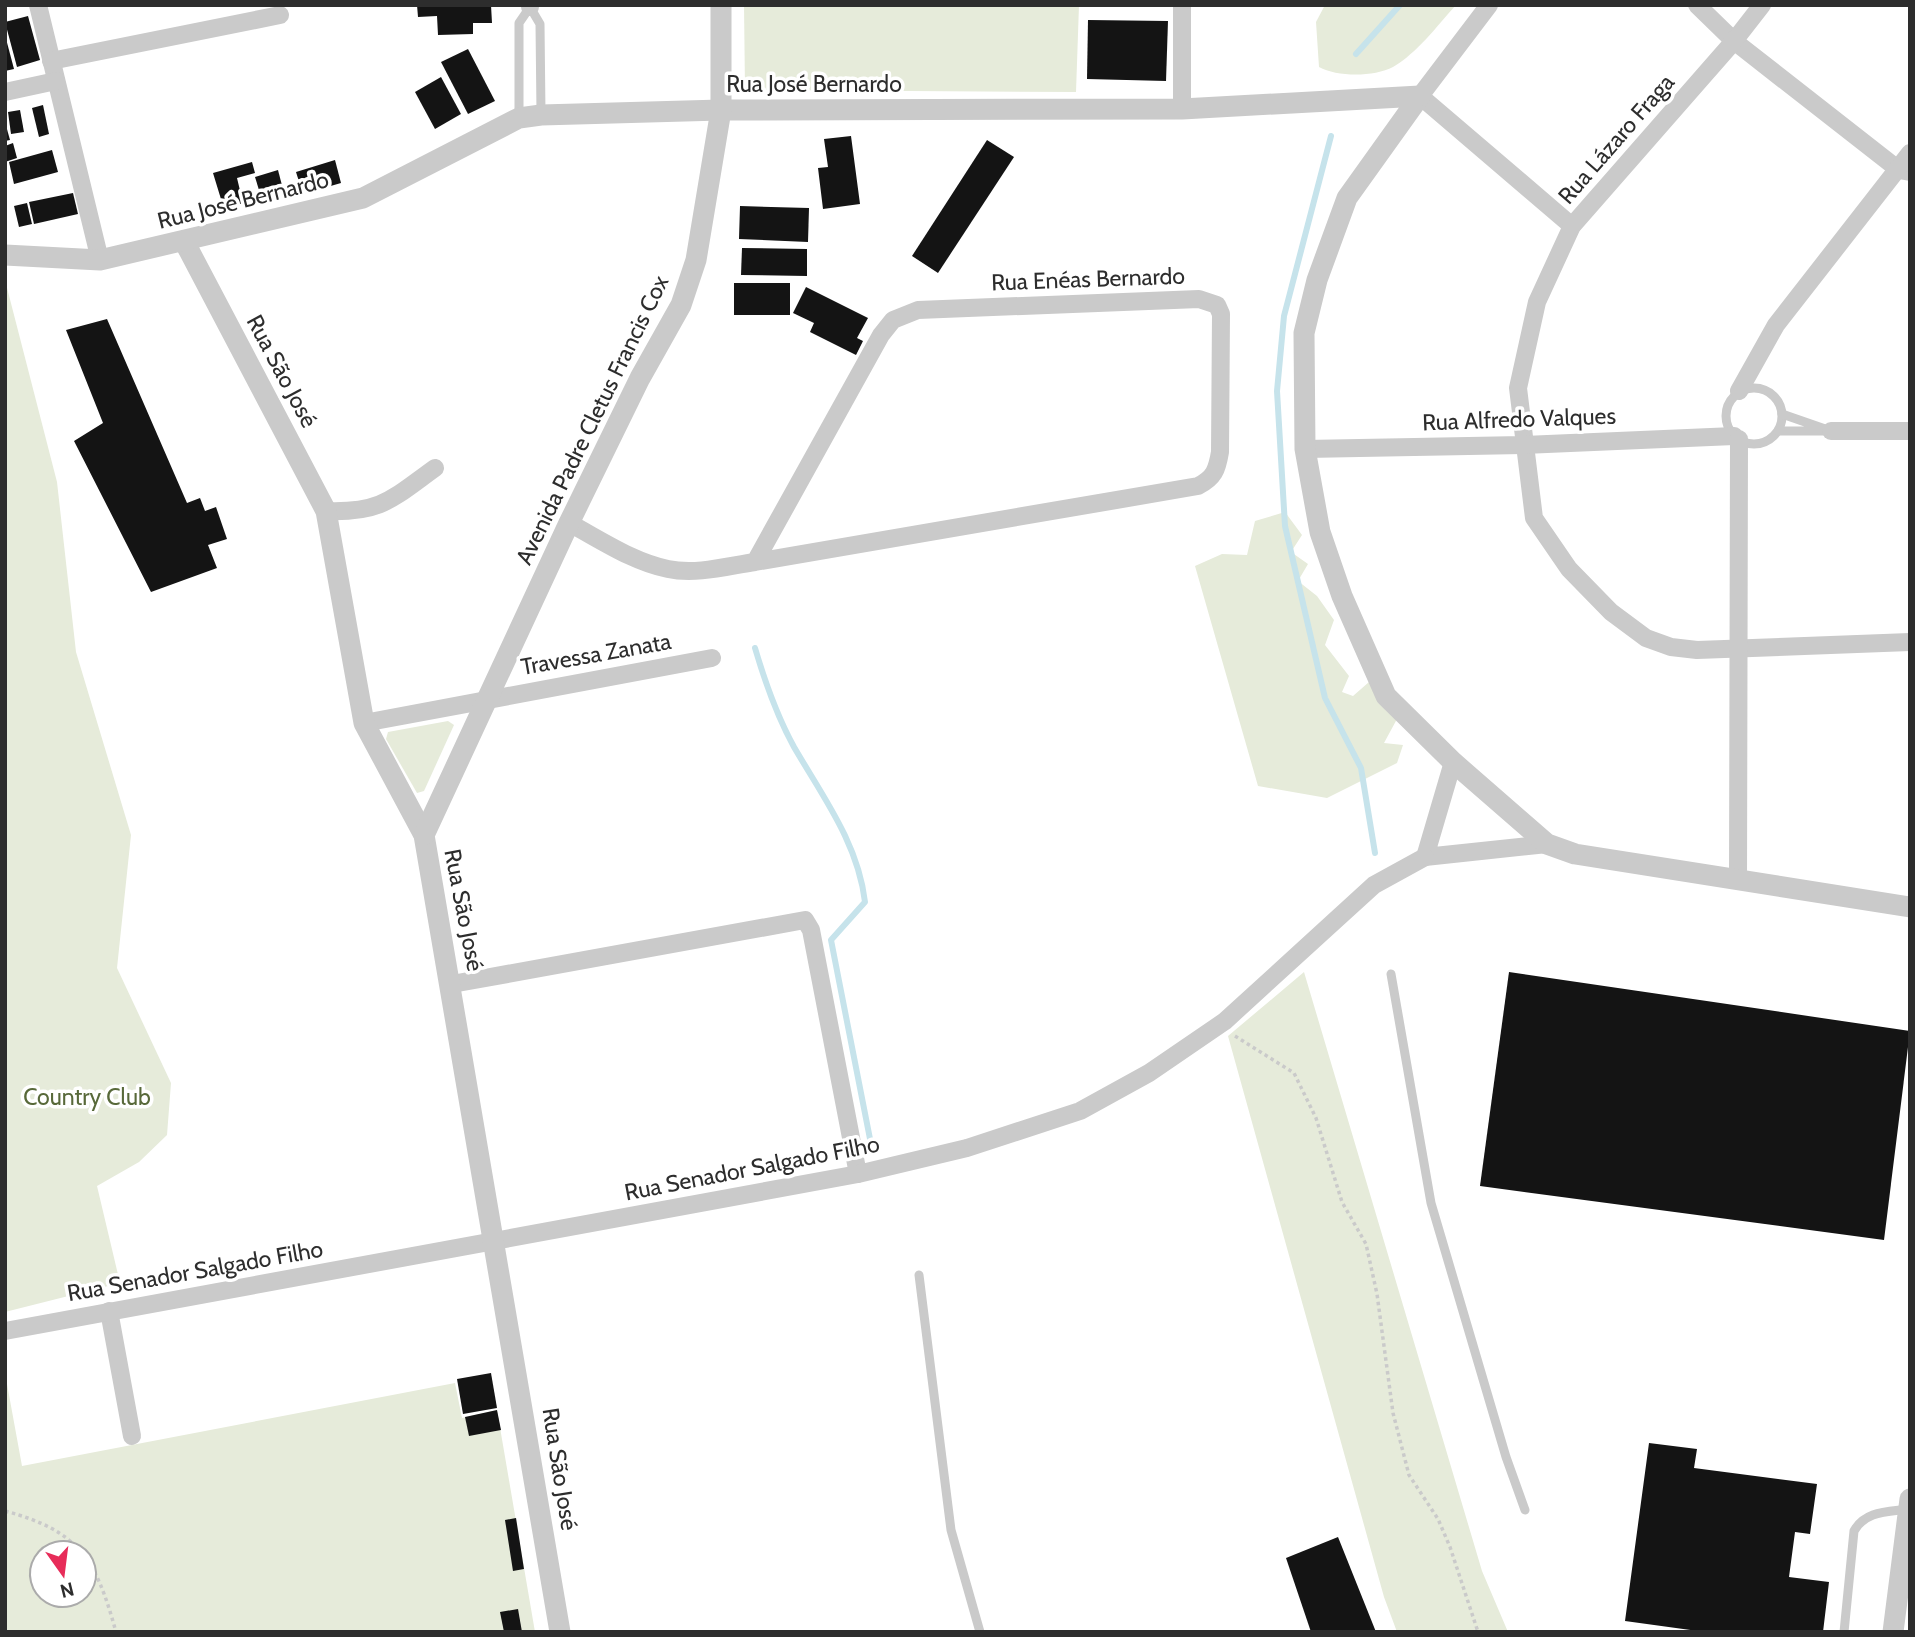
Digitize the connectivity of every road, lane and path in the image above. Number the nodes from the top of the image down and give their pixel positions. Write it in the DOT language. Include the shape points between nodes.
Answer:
graph roads {
  1 [pos="38,5"];
  2 [pos="721,5"];
  3 [pos="1182,5"];
  4 [pos="1489,5"];
  5 [pos="1697,5"];
  6 [pos="1762,5"];
  7 [pos="530,6"];
  8 [pos="279,15"];
  9 [pos="1734,41"];
  10 [pos="51,61"];
  11 [pos="56,81"];
  12 [pos="5,92"];
  13 [pos="1420,96"];
  14 [pos="1182,109"];
  15 [pos="721,110"];
  16 [pos="541,115"];
  17 [pos="519,118"];
  18 [pos="1910,153"];
  19 [pos="1904,171"];
  20 [pos="1572,226"];
  21 [pos="5,240"];
  22 [pos="184,241"];
  23 [pos="5,255"];
  24 [pos="35,257"];
  25 [pos="100,260"];
  26 [pos="1739,391"];
  27 [pos="1782,414"];
  28 [pos="1778,431"];
  29 [pos="1831,431"];
  30 [pos="1910,431"];
  31 [pos="1736,438"];
  32 [pos="1523,445"];
  33 [pos="1305,449"];
  34 [pos="435,468"];
  35 [pos="326,511"];
  36 [pos="569,523"];
  37 [pos="755,562"];
  38 [pos="1910,642"];
  39 [pos="1740,649"];
  40 [pos="712,658"];
  41 [pos="489,697"];
  42 [pos="364,723"];
  43 [pos="1452,762"];
  44 [pos="424,835"];
  45 [pos="1547,844"];
  46 [pos="1425,857"];
  47 [pos="1738,880"];
  48 [pos="1910,890"];
  49 [pos="1882,901"];
  50 [pos="1910,906"];
  51 [pos="1391,974"];
  52 [pos="452,984"];
  53 [pos="1218,1026"];
  54 [pos="858,1174"];
  55 [pos="495,1242"];
  56 [pos="919,1275"];
  57 [pos="109,1311"];
  58 [pos="5,1331"];
  59 [pos="132,1436"];
  60 [pos="1909,1505"];
  61 [pos="1525,1510"];
  62 [pos="5,1511"];
  63 [pos="116,1632"];
  64 [pos="560,1632"];
  65 [pos="980,1632"];
  66 [pos="1478,1632"];
  67 [pos="1844,1632"];
  68 [pos="1893,1632"];
  1 -- 10 [label="street"];
  2 -- 15 [label="street, Avenida Padre Cletus Francis Cox"];
  3 -- 14 [label="street"];
  4 -- 13 [label="street"];
  5 -- 9 [label="street"];
  6 -- 9 [label="street, Rua Lázaro Fraga"];
  7 -- 16 [label="lane" via="540,24"];
  7 -- 17 [label="lane" via="519,23"];
  8 -- 10 [label="street"];
  9 -- 19 [label="street"];
  9 -- 20 [label="street, Rua Lázaro Fraga"];
  10 -- 11 [label="street"];
  11 -- 12 [label="street"];
  11 -- 25 [label="street"];
  13 -- 14 [label="street, Rua José Bernardo"];
  13 -- 20 [label="street"];
  13 -- 33 [label="street" via="1348,198 1317,280 1304,333"];
  14 -- 15 [label="street, Rua José Bernardo"];
  15 -- 16 [label="street, Rua José Bernardo"];
  15 -- 36 [label="street, Avenida Padre Cletus Francis Cox" via="696,260 681,305"];
  16 -- 17 [label="street, Rua José Bernardo"];
  17 -- 22 [label="street, Rua José Bernardo" via="363,198"];
  18 -- 19 [label="street"];
  19 -- 26 [label="street" via="1776,326"];
  20 -- 32 [label="street, Rua Lázaro Fraga" via="1537,302 1525,351 1518,388"];
  21 -- 24 [label="street, Rua José Bernardo"];
  22 -- 25 [label="street, Rua José Bernardo"];
  22 -- 35 [label="street, Rua São José"];
  23 -- 24 [label="street, Rua José Bernardo"];
  24 -- 25 [label="street, Rua José Bernardo"];
  26 -- 27 [label="lane" via="1767,390 1780,404"];
  26 -- 31 [label="lane" via="1727,404 1726,413"];
  27 -- 28 [label="lane"];
  27 -- 29 [label="lane"];
  28 -- 29 [label="lane"];
  28 -- 31 [label="lane" via="1756,444"];
  29 -- 30 [label="street"];
  31 -- 32 [label="street, Rua Alfredo Valques"];
  31 -- 39 [label="street"];
  32 -- 33 [label="street, Rua Alfredo Valques"];
  32 -- 39 [label="street, Rua Lázaro Fraga" via="1534,518 1569,569 1611,612 1646,638 1671,647"];
  33 -- 43 [label="street" via="1320,532 1342,596 1386,695"];
  34 -- 35 [label="street" via="388,501 358,512"];
  35 -- 42 [label="street, Rua São José"];
  36 -- 37 [label="street, Rua Enéas Bernardo" via="639,560 670,570"];
  36 -- 41 [label="street, Avenida Padre Cletus Francis Cox"];
  37 -- 37 [label="street, Rua Enéas Bernardo" via="1198,486 1209,480 1217,470 1220,452 1221,314 1217,305 1199,299 902,314 881,335"];
  38 -- 39 [label="street, Rua Lázaro Fraga"];
  39 -- 47 [label="street"];
  40 -- 41 [label="street, Travessa Zanata"];
  41 -- 42 [label="street, Travessa Zanata"];
  41 -- 44 [label="street, Avenida Padre Cletus Francis Cox"];
  42 -- 44 [label="street, Rua São José"];
  43 -- 45 [label="street"];
  43 -- 46 [label="street"];
  44 -- 52 [label="street, Rua São José"];
  45 -- 46 [label="street"];
  45 -- 47 [label="street" via="1575,854"];
  46 -- 53 [label="street, Rua Senador Salgado Filho" via="1374,885"];
  47 -- 49 [label="street"];
  48 -- 49 [label="street"];
  49 -- 50 [label="street"];
  51 -- 61 [label="lane" via="1432,1203"];
  52 -- 54 [label="street" via="805,920 811,930"];
  52 -- 55 [label="street, Rua São José"];
  53 -- 54 [label="street, Rua Senador Salgado Filho" via="1150,1073 1080,1111 967,1148"];
  53 -- 66 [label="path" via="1279,1061 1294,1073 1306,1093 1342,1202 1366,1244 1393,1413 1409,1475 1438,1519"];
  54 -- 55 [label="street, Rua Senador Salgado Filho"];
  55 -- 57 [label="street, Rua Senador Salgado Filho"];
  55 -- 64 [label="street, Rua São José"];
  56 -- 65 [label="lane" via="951,1530"];
  57 -- 58 [label="street, Rua Senador Salgado Filho"];
  57 -- 59 [label="street"];
  60 -- 67 [label="lane" via="1870,1515 1854,1531"];
  60 -- 68 [label="street"];
  62 -- 63 [label="path" via="62,1533 87,1555"];
}
